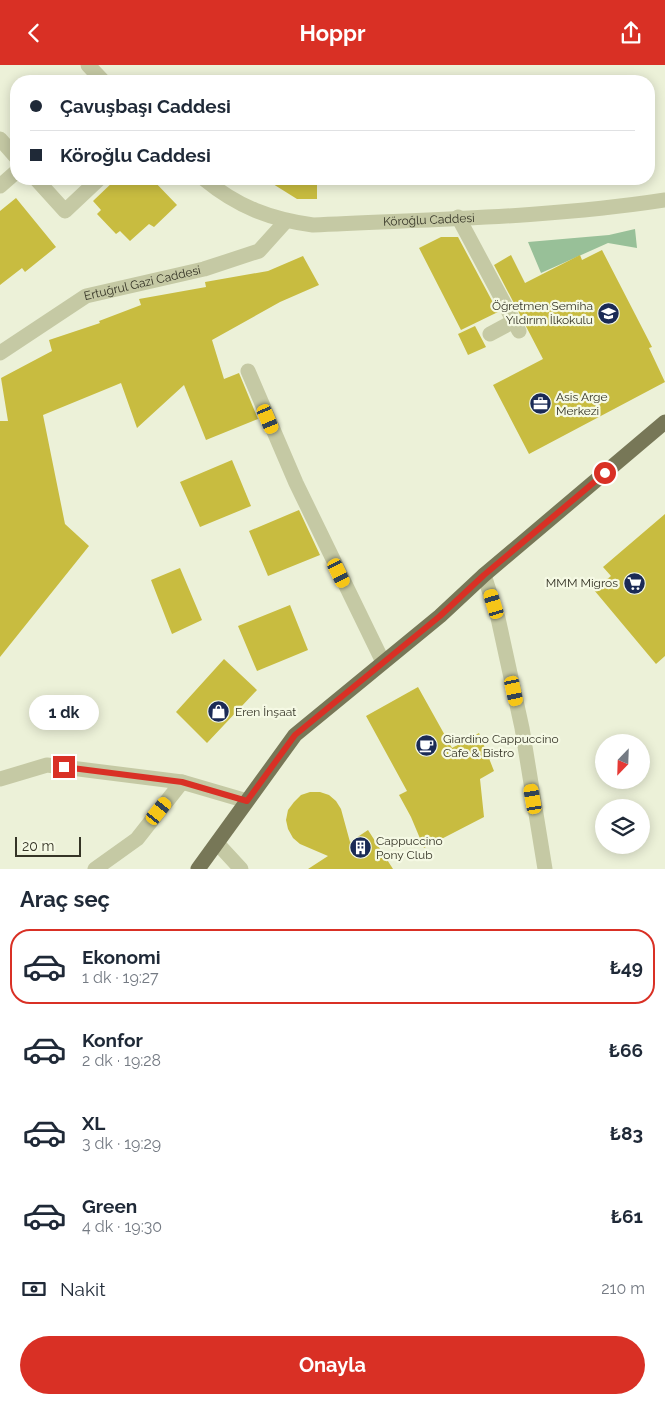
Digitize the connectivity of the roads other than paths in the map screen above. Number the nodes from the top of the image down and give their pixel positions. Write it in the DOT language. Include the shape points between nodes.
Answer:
graph roads {
  1 [pos="88,65"];
  2 [pos="97,75"];
  3 [pos="0,139"];
  4 [pos="10,150"];
  5 [pos="10,177"];
  6 [pos="41,185"];
  7 [pos="93,185"];
  8 [pos="212,185"];
  9 [pos="0,186"];
  10 [pos="665,199"];
  11 [pos="458,217"];
  12 [pos="286,221"];
  13 [pos="490,334"];
  14 [pos="0,353"];
  15 [pos="248,371"];
  16 [pos="665,422"];
  17 [pos="484,575"];
  18 [pos="383,662"];
  19 [pos="0,779"];
  20 [pos="182,782"];
  21 [pos="247,801"];
  22 [pos="217,843"];
  23 [pos="95,869"];
  24 [pos="198,869"];
  25 [pos="241,869"];
  26 [pos="545,869"];
  1 -- 2 [label="street"];
  3 -- 4 [label="street"];
  5 -- 9 [label="street"];
  6 -- 7 [label="street" via="65,211"];
  8 -- 12 [label="street, Köroğlu Caddesi" via="254,211"];
  10 -- 11 [label="street, Köroğlu Caddesi" via="619,207"];
  11 -- 12 [label="street, Köroğlu Caddesi" via="313,225"];
  11 -- 13 [label="street" via="517,326"];
  12 -- 14 [label="street, Ertuğrul Gazi Caddesi" via="259,251 204,269 86,296"];
  15 -- 18 [label="street" via="296,483"];
  16 -- 17 [label="main road"];
  17 -- 18 [label="main road"];
  17 -- 26 [label="street" via="498,618 522,728"];
  18 -- 21 [label="main road" via="295,735"];
  19 -- 20 [label="street" via="47,765"];
  20 -- 21 [label="street"];
  20 -- 23 [label="street" via="137,839"];
  21 -- 22 [label="main road"];
  22 -- 24 [label="main road"];
  22 -- 25 [label="street"];
}
